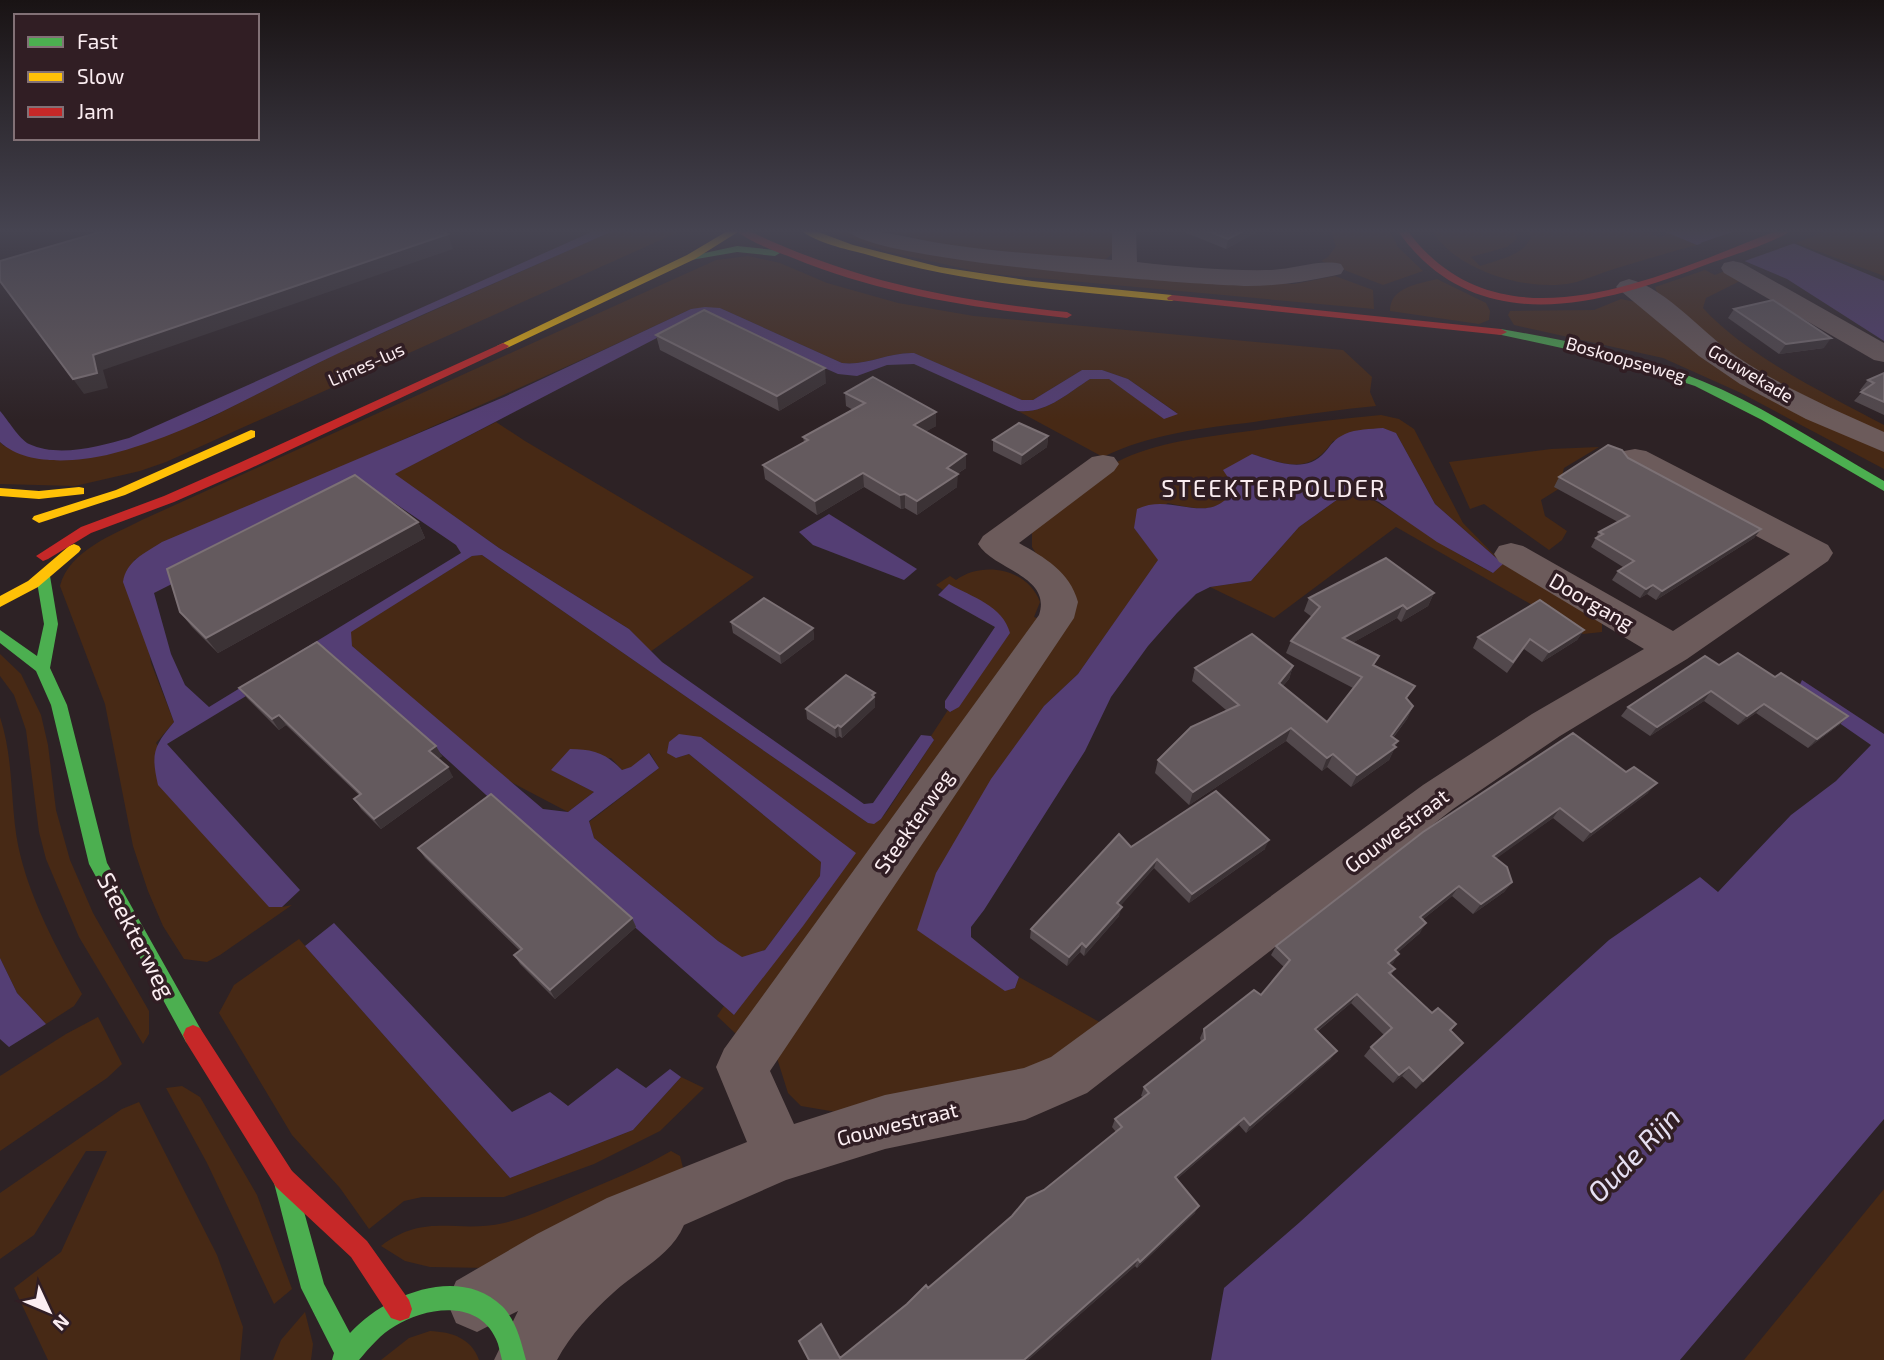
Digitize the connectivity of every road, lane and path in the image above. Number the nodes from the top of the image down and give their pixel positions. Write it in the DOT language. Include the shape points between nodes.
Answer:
graph roads {
  1 [pos="614,293"];
  2 [pos="901,293"];
  3 [pos="1126,293"];
  4 [pos="1489,293"];
  5 [pos="1611,293"];
  6 [pos="1640,293"];
  7 [pos="1782,293"];
  8 [pos="1088,317"];
  9 [pos="1529,354"];
  10 [pos="1884,354"];
  11 [pos="1609,371"];
  12 [pos="1696,401"];
  13 [pos="263,429"];
  14 [pos="1796,438"];
  15 [pos="1884,443"];
  16 [pos="1635,458"];
  17 [pos="1103,464"];
  18 [pos="153,476"];
  19 [pos="1884,487"];
  20 [pos="0,492"];
  21 [pos="169,499"];
  22 [pos="19,514"];
  23 [pos="39,519"];
  24 [pos="1511,554"];
  25 [pos="43,556"];
  26 [pos="43,576"];
  27 [pos="19,585"];
  28 [pos="0,587"];
  29 [pos="0,601"];
  30 [pos="51,624"];
  31 [pos="0,635"];
  32 [pos="1674,649"];
  33 [pos="42,668"];
  34 [pos="780,1155"];
  35 [pos="284,1179"];
  36 [pos="695,1193"];
  37 [pos="477,1302"];
  38 [pos="400,1308"];
  39 [pos="346,1357"];
  40 [pos="514,1360"];
  41 [pos="524,1360"];
  1 -- 21 [label="main road, Limes-lus"];
  2 -- 8 [label="main road" via="977,307"];
  3 -- 14 [label="main road, Boskoopseweg" via="1501,332 1575,344 1696,382 1752,409"];
  4 -- 5 [label="main road" via="1545,303"];
  6 -- 15 [label="street, Gouwekade" via="1749,375"];
  7 -- 10 [label="street"];
  9 -- 11 [label="main road, Boskoopseweg"];
  12 -- 14 [label="main road, Boskoopseweg"];
  13 -- 18 [label="main road"];
  14 -- 19 [label="main road, Boskoopseweg"];
  16 -- 32 [label="street, Gouwestraat" via="1816,553"];
  17 -- 34 [label="street, Steekterweg" via="995,544 1047,578 1060,601 1056,618 742,1066"];
  18 -- 20 [label="main road" via="61,494"];
  18 -- 23 [label="main road" via="70,512"];
  21 -- 25 [label="main road, Limes-lus" via="86,530"];
  21 -- 26 [label="main road, Limes-lus" via="96,536"];
  22 -- 23 [label="main road"];
  23 -- 25 [label="main road" via="51,534"];
  24 -- 32 [label="street, Doorgang"];
  25 -- 27 [label="main road, Limes-lus"];
  26 -- 27 [label="main road, Limes-lus"];
  26 -- 30 [label="main road"];
  27 -- 28 [label="main road"];
  27 -- 29 [label="main road"];
  27 -- 30 [label="main road"];
  30 -- 33 [label="main road"];
  31 -- 33 [label="main road, Steekterweg"];
  32 -- 34 [label="street, Gouwestraat" via="1546,725 1438,797 1069,1076 1025,1094 885,1122"];
  33 -- 35 [label="main road, Steekterweg" via="60,705 98,864 176,1008"];
  34 -- 36 [label="street"];
  35 -- 38 [label="main road, Steekterweg" via="359,1249"];
  35 -- 39 [label="main road, Steekterweg" via="313,1288"];
  36 -- 37 [label="street" via="627,1218"];
  36 -- 41 [label="street" via="593,1272 545,1321"];
  37 -- 38 [label="main road" via="454,1296 427,1298"];
  37 -- 40 [label="main road" via="498,1318"];
  38 -- 39 [label="main road" via="372,1328"];
}
